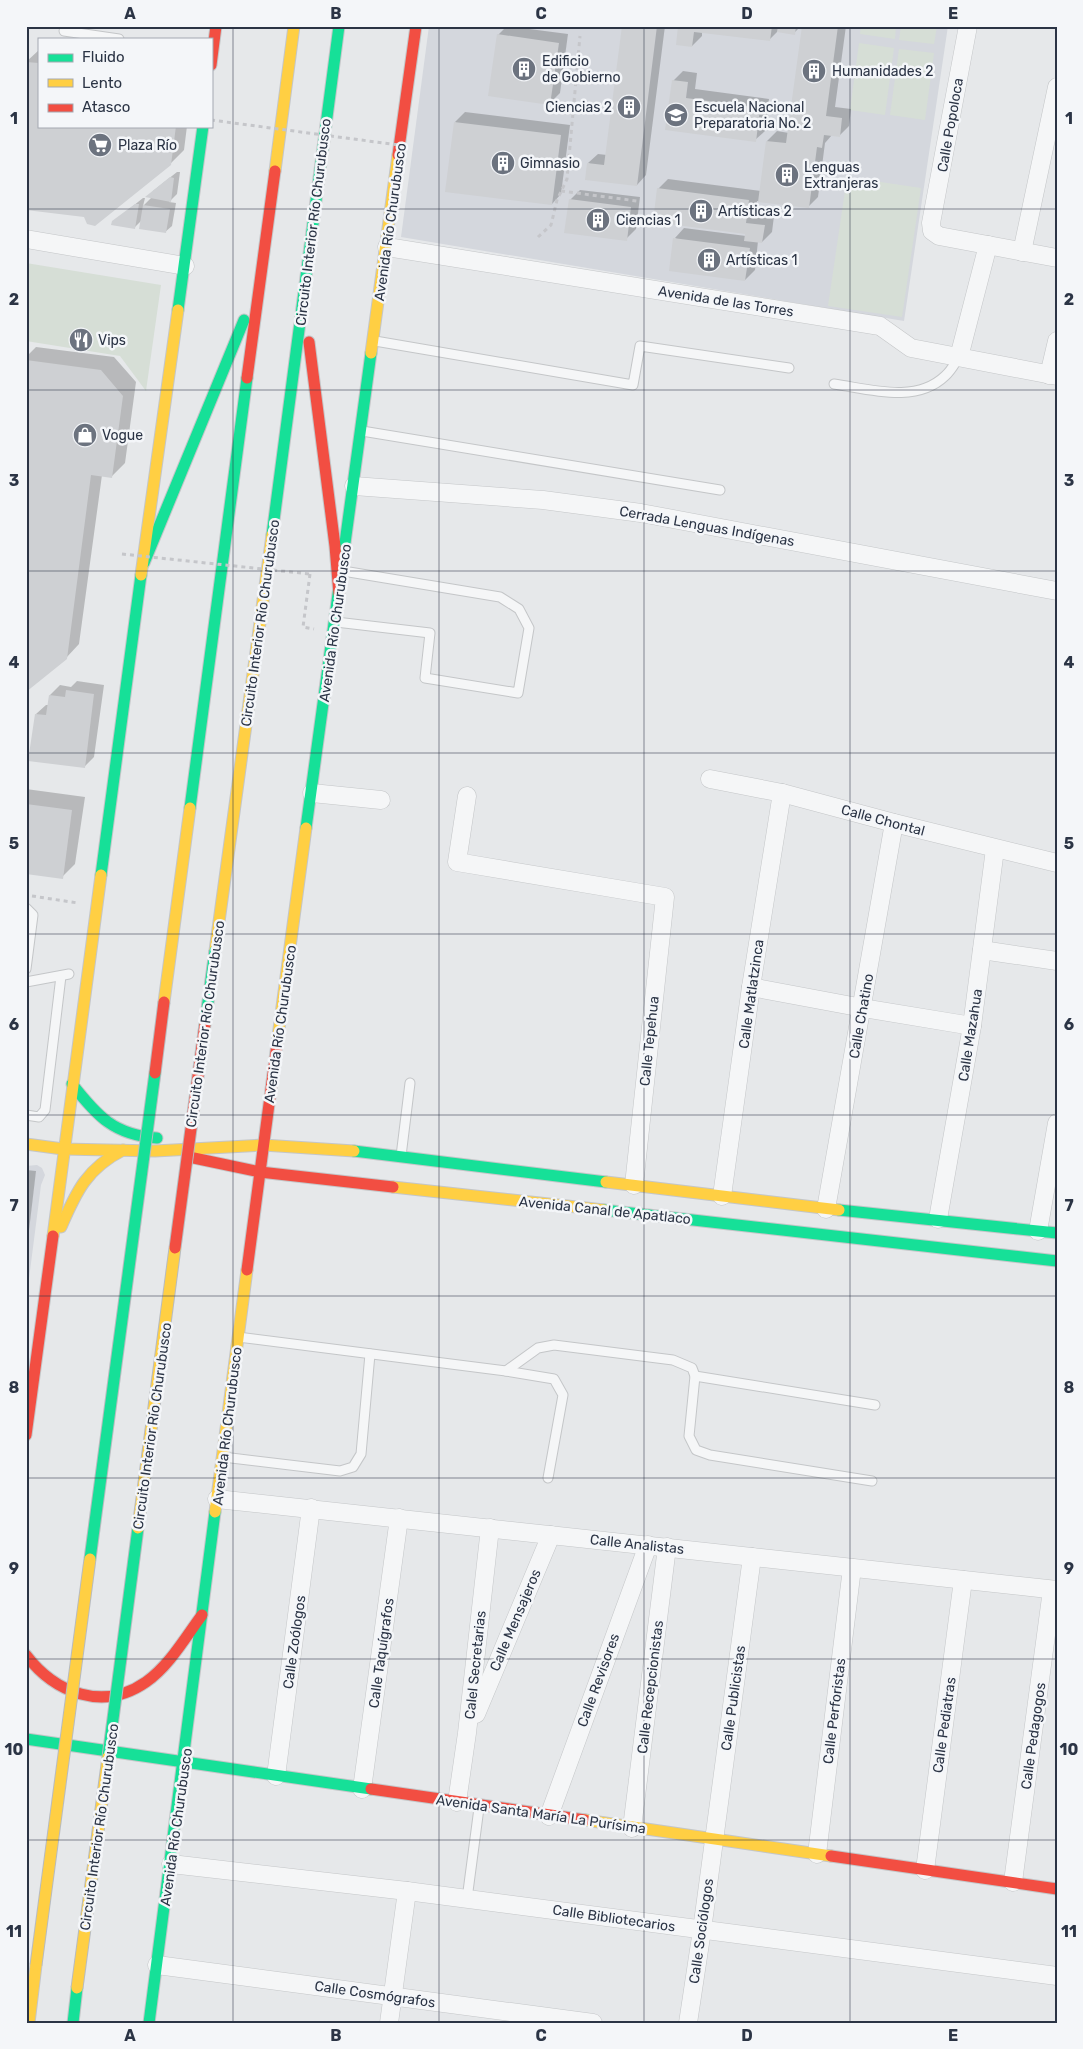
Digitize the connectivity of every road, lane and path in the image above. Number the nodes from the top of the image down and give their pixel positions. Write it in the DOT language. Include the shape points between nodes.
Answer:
graph roads {
  1 [pos="216,26"];
  2 [pos="294,26"];
  3 [pos="339,26"];
  4 [pos="416,26"];
  5 [pos="968,26"];
  6 [pos="64,31"];
  7 [pos="580,36"];
  8 [pos="113,38"];
  9 [pos="212,51"];
  10 [pos="1057,87"];
  11 [pos="212,120"];
  12 [pos="203,128"];
  13 [pos="406,146"];
  14 [pos="562,191"];
  15 [pos="637,202"];
  16 [pos="538,237"];
  17 [pos="26,239"];
  18 [pos="988,245"];
  19 [pos="387,247"];
  20 [pos="1022,252"];
  21 [pos="1057,258"];
  22 [pos="185,266"];
  23 [pos="259,287"];
  24 [pos="305,290"];
  25 [pos="374,341"];
  26 [pos="1057,341"];
  27 [pos="959,357"];
  28 [pos="789,368"];
  29 [pos="1053,376"];
  30 [pos="834,384"];
  31 [pos="362,431"];
  32 [pos="354,486"];
  33 [pos="720,490"];
  34 [pos="122,554"];
  35 [pos="144,563"];
  36 [pos="342,571"];
  37 [pos="1057,591"];
  38 [pos="340,594"];
  39 [pos="335,627"];
  40 [pos="710,779"];
  41 [pos="312,793"];
  42 [pos="782,793"];
  43 [pos="467,796"];
  44 [pos="381,800"];
  45 [pos="894,823"];
  46 [pos="995,849"];
  47 [pos="1057,863"];
  48 [pos="26,896"];
  49 [pos="97,905"];
  50 [pos="26,908"];
  51 [pos="982,950"];
  52 [pos="1057,961"];
  53 [pos="26,969"];
  54 [pos="26,982"];
  55 [pos="751,987"];
  56 [pos="863,1008"];
  57 [pos="972,1026"];
  58 [pos="410,1083"];
  59 [pos="72,1084"];
  60 [pos="26,1115"];
  61 [pos="1057,1123"];
  62 [pos="264,1141"];
  63 [pos="26,1144"];
  64 [pos="63,1149"];
  65 [pos="123,1150"];
  66 [pos="155,1151"];
  67 [pos="401,1156"];
  68 [pos="260,1172"];
  69 [pos="634,1185"];
  70 [pos="722,1196"];
  71 [pos="826,1209"];
  72 [pos="938,1219"];
  73 [pos="1038,1231"];
  74 [pos="1057,1233"];
  75 [pos="50,1251"];
  76 [pos="1057,1261"];
  77 [pos="238,1337"];
  78 [pos="370,1354"];
  79 [pos="506,1371"];
  80 [pos="695,1376"];
  81 [pos="874,1405"];
  82 [pos="26,1436"];
  83 [pos="223,1457"];
  84 [pos="548,1478"];
  85 [pos="872,1481"];
  86 [pos="217,1499"];
  87 [pos="311,1508"];
  88 [pos="399,1518"];
  89 [pos="490,1528"];
  90 [pos="551,1535"];
  91 [pos="648,1545"];
  92 [pos="667,1547"];
  93 [pos="752,1557"];
  94 [pos="852,1568"];
  95 [pos="963,1580"];
  96 [pos="1055,1590"];
  97 [pos="202,1615"];
  98 [pos="26,1655"];
  99 [pos="467,1733"];
  100 [pos="26,1738"];
  101 [pos="185,1762"];
  102 [pos="276,1776"];
  103 [pos="362,1789"];
  104 [pos="456,1802"];
  105 [pos="480,1806"];
  106 [pos="549,1816"];
  107 [pos="632,1828"];
  108 [pos="714,1839"];
  109 [pos="817,1854"];
  110 [pos="171,1864"];
  111 [pos="925,1870"];
  112 [pos="1013,1882"];
  113 [pos="1057,1889"];
  114 [pos="408,1891"];
  115 [pos="467,1899"];
  116 [pos="702,1930"];
  117 [pos="157,1965"];
  118 [pos="1057,1976"];
  119 [pos="393,1996"];
  120 [pos="29,2023"];
  121 [pos="73,2023"];
  122 [pos="149,2023"];
  123 [pos="389,2023"];
  124 [pos="593,2023"];
  125 [pos="688,2023"];
  1 -- 9 [label="main road"];
  2 -- 23 [label="main road"];
  3 -- 24 [label="main road, Circuito Interior Río Churubusco"];
  4 -- 19 [label="main road, Avenida Río Churubusco"];
  5 -- 18 [label="street, Calle Popoloca" via="932,231 939,236"];
  6 -- 8 [label="lane"];
  7 -- 14 [label="path" via="567,180"];
  10 -- 20 [label="street"];
  11 -- 13 [label="path, bridge"];
  12 -- 22 [label="main road"];
  14 -- 15 [label="path"];
  14 -- 16 [label="path" via="551,226"];
  17 -- 22 [label="street"];
  18 -- 20 [label="street"];
  18 -- 27 [label="street"];
  19 -- 25 [label="main road, Avenida Río Churubusco"];
  19 -- 27 [label="street, Avenida de las Torres" via="880,326 911,348"];
  20 -- 21 [label="street"];
  22 -- 35 [label="main road"];
  23 -- 35 [label="main road"];
  23 -- 120 [label="main road, bridge"];
  24 -- 38 [label="main road" via="309,353"];
  24 -- 121 [label="main road, Circuito Interior Río Churubusco, bridge"];
  25 -- 28 [label="lane" via="633,385 640,346"];
  25 -- 31 [label="main road, Avenida Río Churubusco"];
  26 -- 29 [label="street"];
  27 -- 29 [label="street, Avenida de las Torres"];
  27 -- 30 [label="lane" via="945,376 923,389 896,393"];
  31 -- 32 [label="main road, Avenida Río Churubusco"];
  31 -- 33 [label="lane"];
  32 -- 36 [label="main road, Avenida Río Churubusco"];
  32 -- 37 [label="street, Cerrada Lenguas Indígenas" via="543,500 641,513"];
  34 -- 39 [label="path, bridge" via="310,574 303,627"];
  35 -- 49 [label="main road"];
  36 -- 38 [label="main road, Avenida Río Churubusco"];
  36 -- 39 [label="lane" via="500,597 519,609 529,628 518,693 425,678 430,633"];
  38 -- 39 [label="main road, Avenida Río Churubusco"];
  39 -- 41 [label="main road, Avenida Río Churubusco"];
  40 -- 42 [label="street, Calle Chontal"];
  41 -- 44 [label="street"];
  41 -- 62 [label="main road, Avenida Río Churubusco"];
  42 -- 45 [label="street, Calle Chontal"];
  42 -- 55 [label="street, Calle Matlatzinca"];
  43 -- 69 [label="street, Calle Tepehua" via="457,862 665,897"];
  45 -- 46 [label="street, Calle Chontal"];
  45 -- 56 [label="street, Calle Chatino"];
  46 -- 47 [label="street, Calle Chontal"];
  46 -- 51 [label="street, Calle Mazahua"];
  48 -- 49 [label="path"];
  49 -- 59 [label="main road"];
  50 -- 53 [label="lane" via="33,915"];
  51 -- 52 [label="street"];
  51 -- 57 [label="street, Calle Mazahua"];
  54 -- 60 [label="lane" via="65,975 44,1110 39,1117"];
  55 -- 56 [label="street"];
  55 -- 70 [label="street, Calle Matlatzinca"];
  56 -- 57 [label="street"];
  56 -- 71 [label="street, Calle Chatino"];
  57 -- 72 [label="street, Calle Mazahua"];
  58 -- 67 [label="lane"];
  59 -- 62 [label="main road" via="95,1113 120,1131 144,1138"];
  59 -- 64 [label="main road"];
  61 -- 73 [label="street"];
  62 -- 66 [label="main road, Avenida Canal de Apatlaco"];
  62 -- 67 [label="main road, Avenida Canal de Apatlaco"];
  62 -- 68 [label="main road, Avenida Río Churubusco"];
  63 -- 64 [label="main road, Avenida Canal de Apatlaco"];
  64 -- 65 [label="main road, Avenida Canal de Apatlaco"];
  64 -- 75 [label="main road"];
  65 -- 66 [label="main road, Avenida Canal de Apatlaco"];
  65 -- 75 [label="main road" via="96,1166 84,1180"];
  66 -- 68 [label="main road, Avenida Canal de Apatlaco"];
  67 -- 69 [label="main road, Avenida Canal de Apatlaco"];
  68 -- 76 [label="main road, Avenida Canal de Apatlaco"];
  68 -- 77 [label="main road, Avenida Río Churubusco"];
  69 -- 70 [label="main road, Avenida Canal de Apatlaco"];
  70 -- 71 [label="main road, Avenida Canal de Apatlaco"];
  71 -- 72 [label="main road, Avenida Canal de Apatlaco"];
  72 -- 73 [label="main road, Avenida Canal de Apatlaco"];
  73 -- 74 [label="main road, Avenida Canal de Apatlaco"];
  75 -- 82 [label="main road"];
  77 -- 78 [label="lane"];
  77 -- 83 [label="main road, Avenida Río Churubusco"];
  78 -- 79 [label="lane"];
  78 -- 83 [label="lane" via="361,1454 353,1467 340,1471"];
  79 -- 80 [label="lane" via="538,1348 554,1345 673,1360 692,1368"];
  79 -- 84 [label="lane" via="554,1379 559,1385 562,1395"];
  80 -- 81 [label="lane"];
  80 -- 85 [label="lane" via="689,1436 696,1450"];
  83 -- 86 [label="main road, Avenida Río Churubusco"];
  86 -- 87 [label="street, Calle Analistas"];
  86 -- 97 [label="main road, Avenida Río Churubusco"];
  87 -- 88 [label="street, Calle Analistas"];
  87 -- 102 [label="street, Calle Zoólogos"];
  88 -- 89 [label="street, Calle Analistas"];
  88 -- 103 [label="street, Calle Taquígrafos"];
  89 -- 90 [label="street, Calle Analistas"];
  89 -- 99 [label="street, Calel Secretarias"];
  90 -- 91 [label="street, Calle Analistas"];
  90 -- 99 [label="street, Calle Mensajeros"];
  91 -- 92 [label="street, Calle Analistas"];
  91 -- 106 [label="street, Calle Revisores"];
  92 -- 93 [label="street, Calle Analistas"];
  92 -- 107 [label="street, Calle Recepcionistas"];
  93 -- 94 [label="street, Calle Analistas"];
  93 -- 108 [label="street, Calle Publicistas"];
  94 -- 95 [label="street, Calle Analistas"];
  94 -- 109 [label="street, Calle Perforistas"];
  95 -- 96 [label="street, Calle Analistas"];
  95 -- 111 [label="street, Calle Pediatras"];
  96 -- 112 [label="street, Calle Pedagogos"];
  97 -- 98 [label="main road" via="153,1676 125,1693 93,1696 64,1690 41,1675"];
  97 -- 101 [label="main road, Avenida Río Churubusco"];
  99 -- 104 [label="street, Calel Secretarias"];
  100 -- 101 [label="main road, Avenida Santa María La Purísima"];
  101 -- 102 [label="main road, Avenida Santa María La Purísima"];
  101 -- 110 [label="main road, Avenida Río Churubusco"];
  102 -- 103 [label="main road, Avenida Santa María La Purísima"];
  103 -- 104 [label="main road, Avenida Santa María La Purísima"];
  104 -- 105 [label="main road, Avenida Santa María La Purísima"];
  105 -- 106 [label="main road, Avenida Santa María La Purísima"];
  105 -- 115 [label="lane"];
  106 -- 107 [label="main road, Avenida Santa María La Purísima"];
  107 -- 108 [label="main road, Avenida Santa María La Purísima"];
  108 -- 109 [label="main road, Avenida Santa María La Purísima"];
  108 -- 116 [label="street, Calle Sociólogos"];
  109 -- 111 [label="main road, Avenida Santa María La Purísima"];
  110 -- 114 [label="street, Calle Bibliotecarios"];
  110 -- 117 [label="main road, Avenida Río Churubusco"];
  111 -- 112 [label="main road, Avenida Santa María La Purísima"];
  112 -- 113 [label="main road, Avenida Santa María La Purísima"];
  114 -- 115 [label="street, Calle Bibliotecarios"];
  114 -- 119 [label="street"];
  115 -- 116 [label="street, Calle Bibliotecarios"];
  116 -- 118 [label="street, Calle Bibliotecarios"];
  116 -- 125 [label="street, Calle Sociólogos"];
  117 -- 119 [label="street, Calle Cosmógrafos"];
  117 -- 122 [label="main road, Avenida Río Churubusco"];
  119 -- 123 [label="street"];
  119 -- 124 [label="street, Calle Cosmógrafos"];
}
